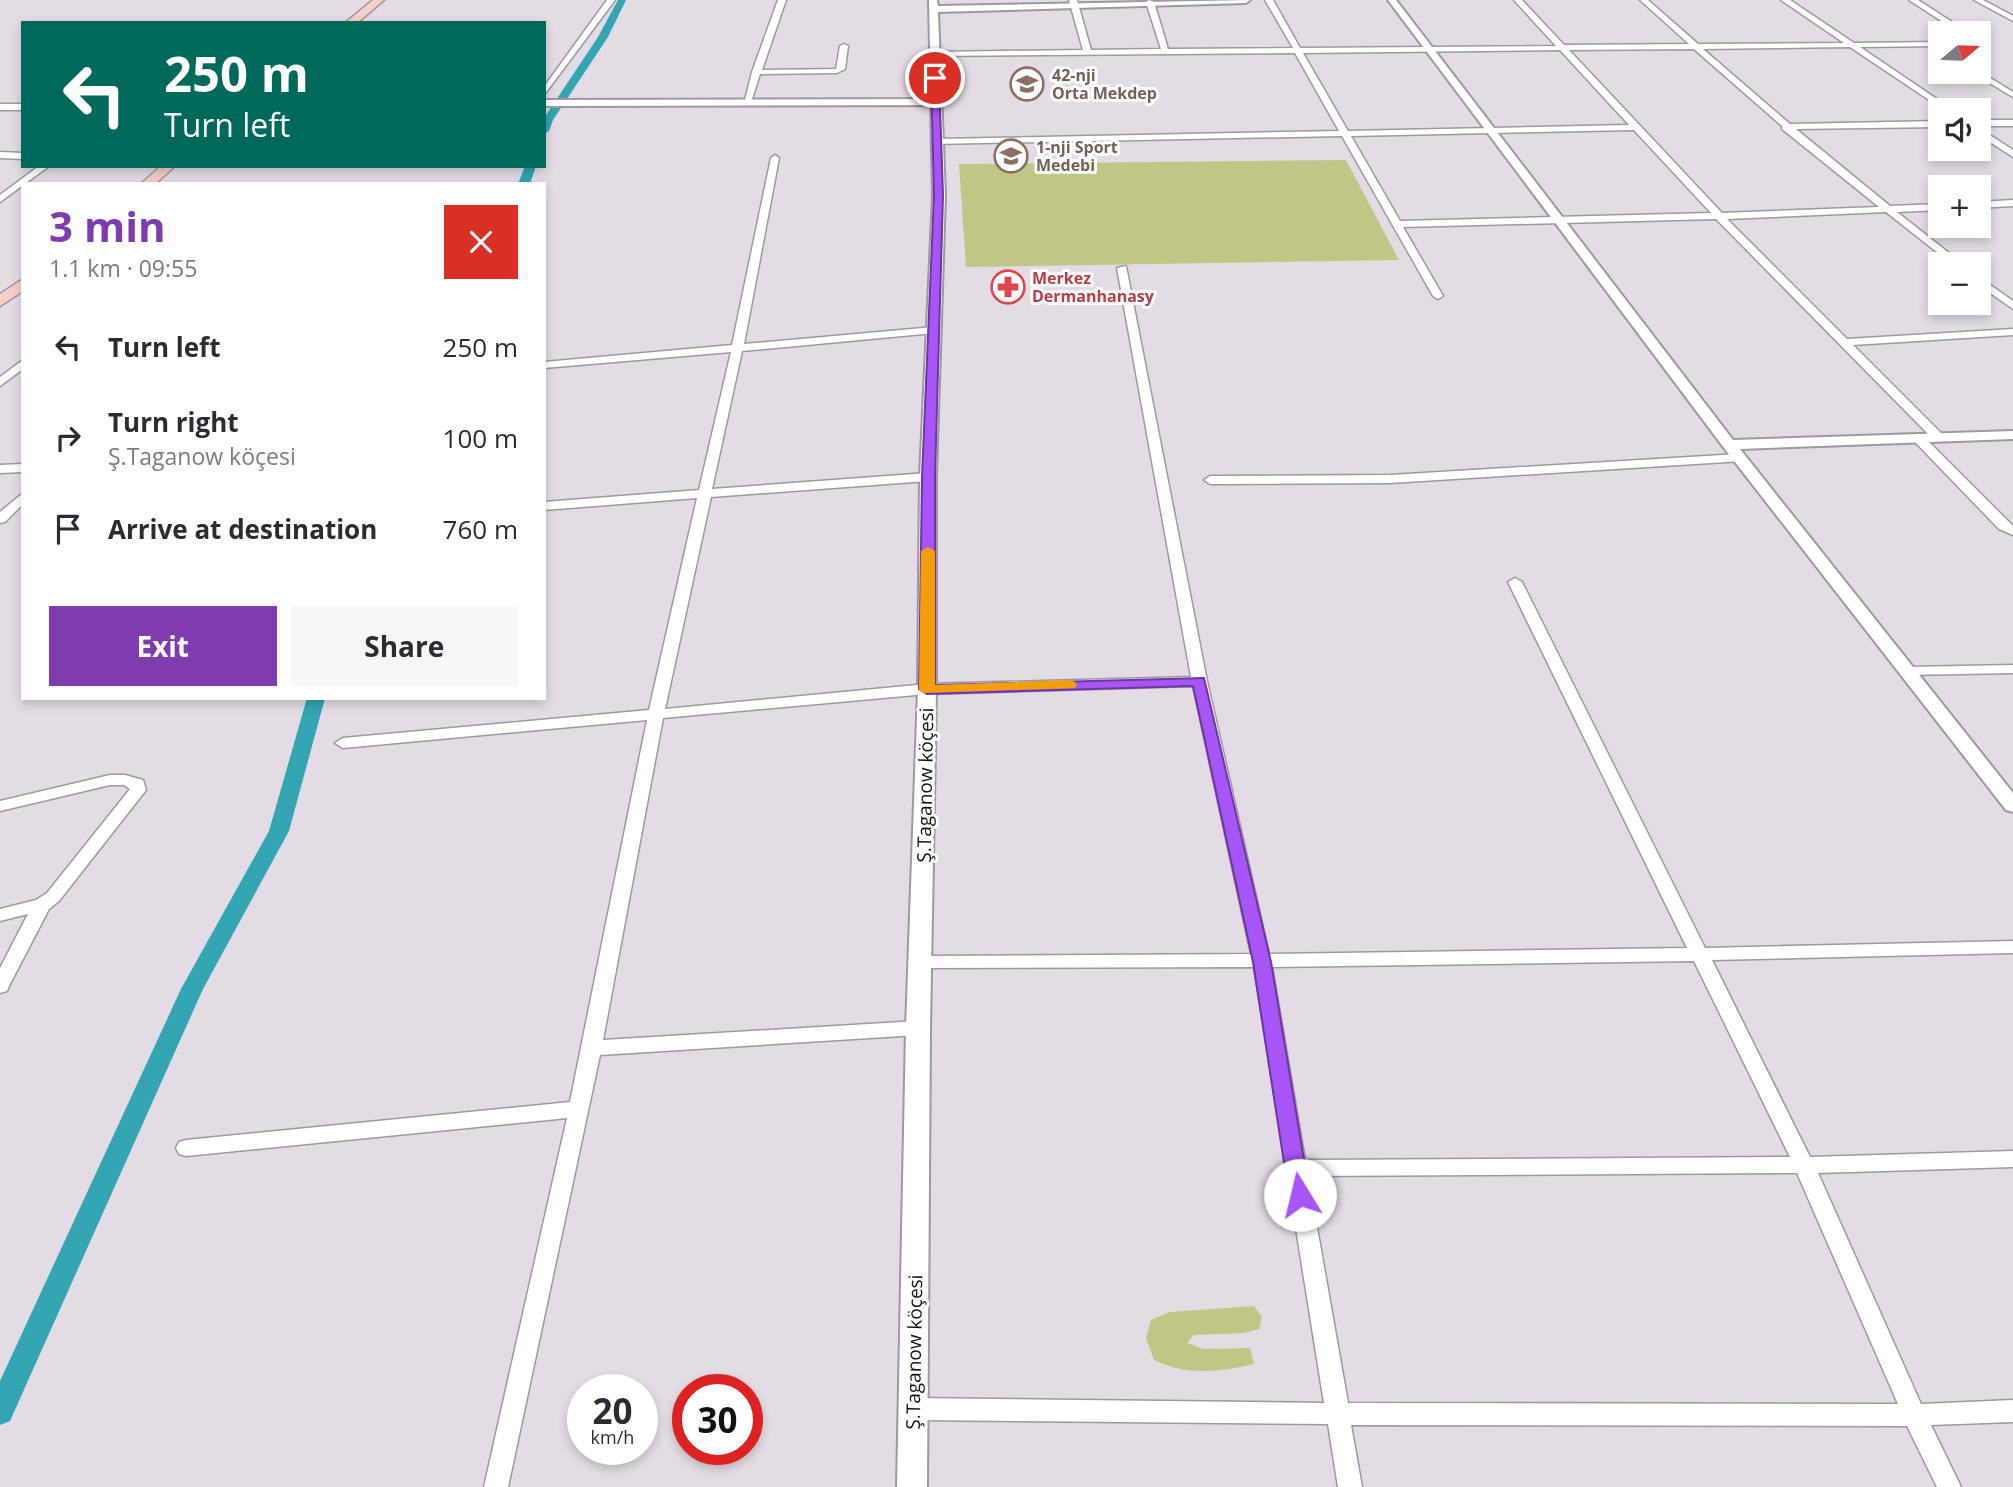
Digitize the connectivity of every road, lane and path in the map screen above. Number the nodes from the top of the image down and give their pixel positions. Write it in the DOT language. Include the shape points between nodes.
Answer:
graph roads {
  1 [pos="379,0"];
  2 [pos="611,0"];
  3 [pos="782,0"];
  4 [pos="1246,0"];
  5 [pos="1269,0"];
  6 [pos="1392,0"];
  7 [pos="1518,0"];
  8 [pos="1644,0"];
  9 [pos="1786,0"];
  10 [pos="1913,0"];
  11 [pos="1978,0"];
  12 [pos="1074,2"];
  13 [pos="1150,2"];
  14 [pos="933,5"];
  15 [pos="2013,19"];
  16 [pos="353,21"];
  17 [pos="1946,21"];
  18 [pos="1854,45"];
  19 [pos="844,46"];
  20 [pos="1694,46"];
  21 [pos="1928,46"];
  22 [pos="1562,49"];
  23 [pos="1087,51"];
  24 [pos="1165,51"];
  25 [pos="1429,51"];
  26 [pos="1297,52"];
  27 [pos="933,54"];
  28 [pos="756,72"];
  29 [pos="1992,82"];
  30 [pos="546,90"];
  31 [pos="2013,95"];
  32 [pos="1931,98"];
  33 [pos="747,102"];
  34 [pos="937,102"];
  35 [pos="546,103"];
  36 [pos="0,107"];
  37 [pos="21,107"];
  38 [pos="2013,122"];
  39 [pos="1991,123"];
  40 [pos="1928,124"];
  41 [pos="1636,127"];
  42 [pos="1785,127"];
  43 [pos="1487,130"];
  44 [pos="1342,133"];
  45 [pos="1991,139"];
  46 [pos="937,142"];
  47 [pos="2013,154"];
  48 [pos="0,156"];
  49 [pos="21,156"];
  50 [pos="775,158"];
  51 [pos="42,168"];
  52 [pos="167,168"];
  53 [pos="23,182"];
  54 [pos="149,182"];
  55 [pos="21,184"];
  56 [pos="0,199"];
  57 [pos="2013,203"];
  58 [pos="1991,204"];
  59 [pos="1928,208"];
  60 [pos="1887,210"];
  61 [pos="1719,216"];
  62 [pos="1558,220"];
  63 [pos="1397,224"];
  64 [pos="1942,252"];
  65 [pos="1122,268"];
  66 [pos="21,285"];
  67 [pos="1991,289"];
  68 [pos="1438,296"];
  69 [pos="0,301"];
  70 [pos="2013,306"];
  71 [pos="934,330"];
  72 [pos="2013,332"];
  73 [pos="1844,342"];
  74 [pos="737,349"];
  75 [pos="21,365"];
  76 [pos="546,365"];
  77 [pos="0,383"];
  78 [pos="2013,435"];
  79 [pos="1938,437"];
  80 [pos="1918,438"];
  81 [pos="1729,445"];
  82 [pos="1739,458"];
  83 [pos="0,468"];
  84 [pos="21,468"];
  85 [pos="928,477"];
  86 [pos="1210,480"];
  87 [pos="705,494"];
  88 [pos="21,499"];
  89 [pos="546,506"];
  90 [pos="0,519"];
  91 [pos="2013,531"];
  92 [pos="1515,582"];
  93 [pos="2013,669"];
  94 [pos="1907,671"];
  95 [pos="1199,681"];
  96 [pos="927,689"];
  97 [pos="656,714"];
  98 [pos="343,743"];
  99 [pos="0,806"];
  100 [pos="2013,806"];
  101 [pos="42,905"];
  102 [pos="0,915"];
  103 [pos="2013,947"];
  104 [pos="1703,956"];
  105 [pos="921,962"];
  106 [pos="1262,962"];
  107 [pos="0,986"];
  108 [pos="918,1028"];
  109 [pos="592,1048"];
  110 [pos="578,1109"];
  111 [pos="186,1148"];
  112 [pos="2013,1159"];
  113 [pos="1804,1165"];
  114 [pos="1295,1168"];
  115 [pos="913,1409"];
  116 [pos="2013,1411"];
  117 [pos="1337,1414"];
  118 [pos="1914,1415"];
  119 [pos="496,1487"];
  120 [pos="912,1487"];
  121 [pos="1350,1487"];
  122 [pos="1948,1487"];
  1 -- 16 [label="main road"];
  2 -- 30 [label="street"];
  3 -- 28 [label="street"];
  4 -- 13 [label="street"];
  5 -- 26 [label="street"];
  6 -- 25 [label="street"];
  7 -- 22 [label="street"];
  8 -- 20 [label="street"];
  9 -- 18 [label="street"];
  10 -- 17 [label="street"];
  11 -- 15 [label="street"];
  12 -- 13 [label="street"];
  12 -- 14 [label="street"];
  12 -- 23 [label="street"];
  13 -- 24 [label="street"];
  14 -- 27 [label="street, Ş.Taganow köçesi"];
  18 -- 20 [label="street"];
  18 -- 21 [label="street"];
  18 -- 32 [label="street"];
  19 -- 28 [label="street" via="841,70"];
  20 -- 22 [label="street"];
  20 -- 42 [label="street"];
  22 -- 25 [label="street"];
  22 -- 41 [label="street"];
  23 -- 24 [label="street"];
  23 -- 27 [label="street"];
  24 -- 26 [label="street"];
  25 -- 26 [label="street"];
  25 -- 43 [label="street"];
  26 -- 44 [label="street"];
  27 -- 34 [label="street, Ş.Taganow köçesi"];
  28 -- 33 [label="street"];
  29 -- 31 [label="street"];
  33 -- 34 [label="street"];
  33 -- 35 [label="street"];
  34 -- 46 [label="street, Ş.Taganow köçesi"];
  36 -- 37 [label="street"];
  38 -- 39 [label="street"];
  40 -- 42 [label="street"];
  41 -- 43 [label="street"];
  41 -- 61 [label="street"];
  42 -- 60 [label="street"];
  43 -- 44 [label="street"];
  43 -- 62 [label="street"];
  44 -- 46 [label="street"];
  44 -- 63 [label="street"];
  45 -- 47 [label="street"];
  46 -- 71 [label="street, Ş.Taganow köçesi"];
  48 -- 49 [label="street"];
  50 -- 74 [label="street"];
  51 -- 53 [label="street"];
  52 -- 54 [label="main road"];
  55 -- 56 [label="street"];
  57 -- 58 [label="street"];
  59 -- 60 [label="street"];
  60 -- 61 [label="street"];
  60 -- 64 [label="street"];
  61 -- 62 [label="street"];
  61 -- 73 [label="street"];
  62 -- 63 [label="street"];
  62 -- 81 [label="street"];
  63 -- 68 [label="street"];
  65 -- 95 [label="street"];
  66 -- 69 [label="main road"];
  67 -- 70 [label="street"];
  71 -- 74 [label="street"];
  71 -- 85 [label="street, Ş.Taganow köçesi"];
  72 -- 73 [label="street"];
  73 -- 79 [label="street"];
  74 -- 76 [label="street"];
  74 -- 87 [label="street"];
  75 -- 77 [label="street"];
  78 -- 79 [label="street"];
  79 -- 80 [label="street"];
  80 -- 81 [label="street"];
  80 -- 91 [label="street"];
  81 -- 82 [label="street"];
  82 -- 86 [label="street" via="1390,479"];
  82 -- 94 [label="street"];
  83 -- 84 [label="street"];
  85 -- 87 [label="street"];
  85 -- 96 [label="street, Ş.Taganow köçesi"];
  87 -- 89 [label="street"];
  87 -- 97 [label="street"];
  88 -- 90 [label="street"];
  92 -- 104 [label="street"];
  93 -- 94 [label="street"];
  94 -- 100 [label="street"];
  95 -- 96 [label="street"];
  95 -- 106 [label="street"];
  96 -- 97 [label="street"];
  96 -- 105 [label="street, Ş.Taganow köçesi"];
  97 -- 98 [label="street"];
  97 -- 109 [label="street"];
  99 -- 101 [label="street" via="110,780 137,784 138,790 74,873"];
  101 -- 102 [label="street"];
  101 -- 107 [label="street"];
  103 -- 104 [label="street"];
  104 -- 106 [label="street"];
  104 -- 113 [label="street"];
  105 -- 106 [label="street"];
  105 -- 108 [label="street, Ş.Taganow köçesi"];
  106 -- 114 [label="street"];
  108 -- 109 [label="street"];
  108 -- 115 [label="street, Ş.Taganow köçesi"];
  109 -- 110 [label="street"];
  110 -- 111 [label="street"];
  110 -- 119 [label="street"];
  112 -- 113 [label="street"];
  113 -- 114 [label="street"];
  113 -- 118 [label="street"];
  114 -- 117 [label="street"];
  115 -- 117 [label="street"];
  115 -- 120 [label="street, Ş.Taganow köçesi"];
  116 -- 118 [label="street"];
  117 -- 118 [label="street"];
  117 -- 121 [label="street"];
  118 -- 122 [label="street"];
}
